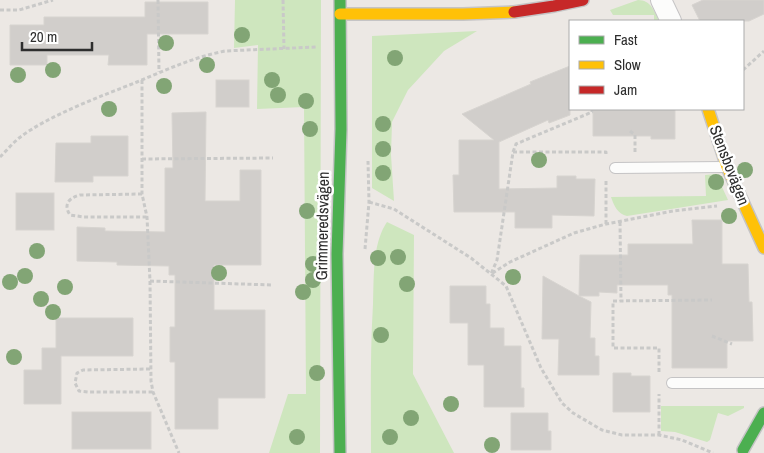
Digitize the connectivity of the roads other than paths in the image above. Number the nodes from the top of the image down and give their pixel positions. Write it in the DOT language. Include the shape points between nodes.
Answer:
graph roads {
  1 [pos="340,0"];
  2 [pos="583,0"];
  3 [pos="661,0"];
  4 [pos="340,14"];
  5 [pos="671,20"];
  6 [pos="708,110"];
  7 [pos="728,167"];
  8 [pos="615,168"];
  9 [pos="764,248"];
  10 [pos="672,383"];
  11 [pos="764,383"];
  12 [pos="764,413"];
  13 [pos="743,450"];
  14 [pos="340,453"];
  1 -- 4 [label="street, Grimmeredsvägen"];
  2 -- 4 [label="street" via="498,12"];
  3 -- 5 [label="street"];
  4 -- 14 [label="street, Grimmeredsvägen" via="337,254"];
  6 -- 7 [label="street, Stensbovägen"];
  7 -- 8 [label="lane"];
  7 -- 9 [label="street, Stensbovägen"];
  10 -- 11 [label="lane"];
  12 -- 13 [label="street"];
}
